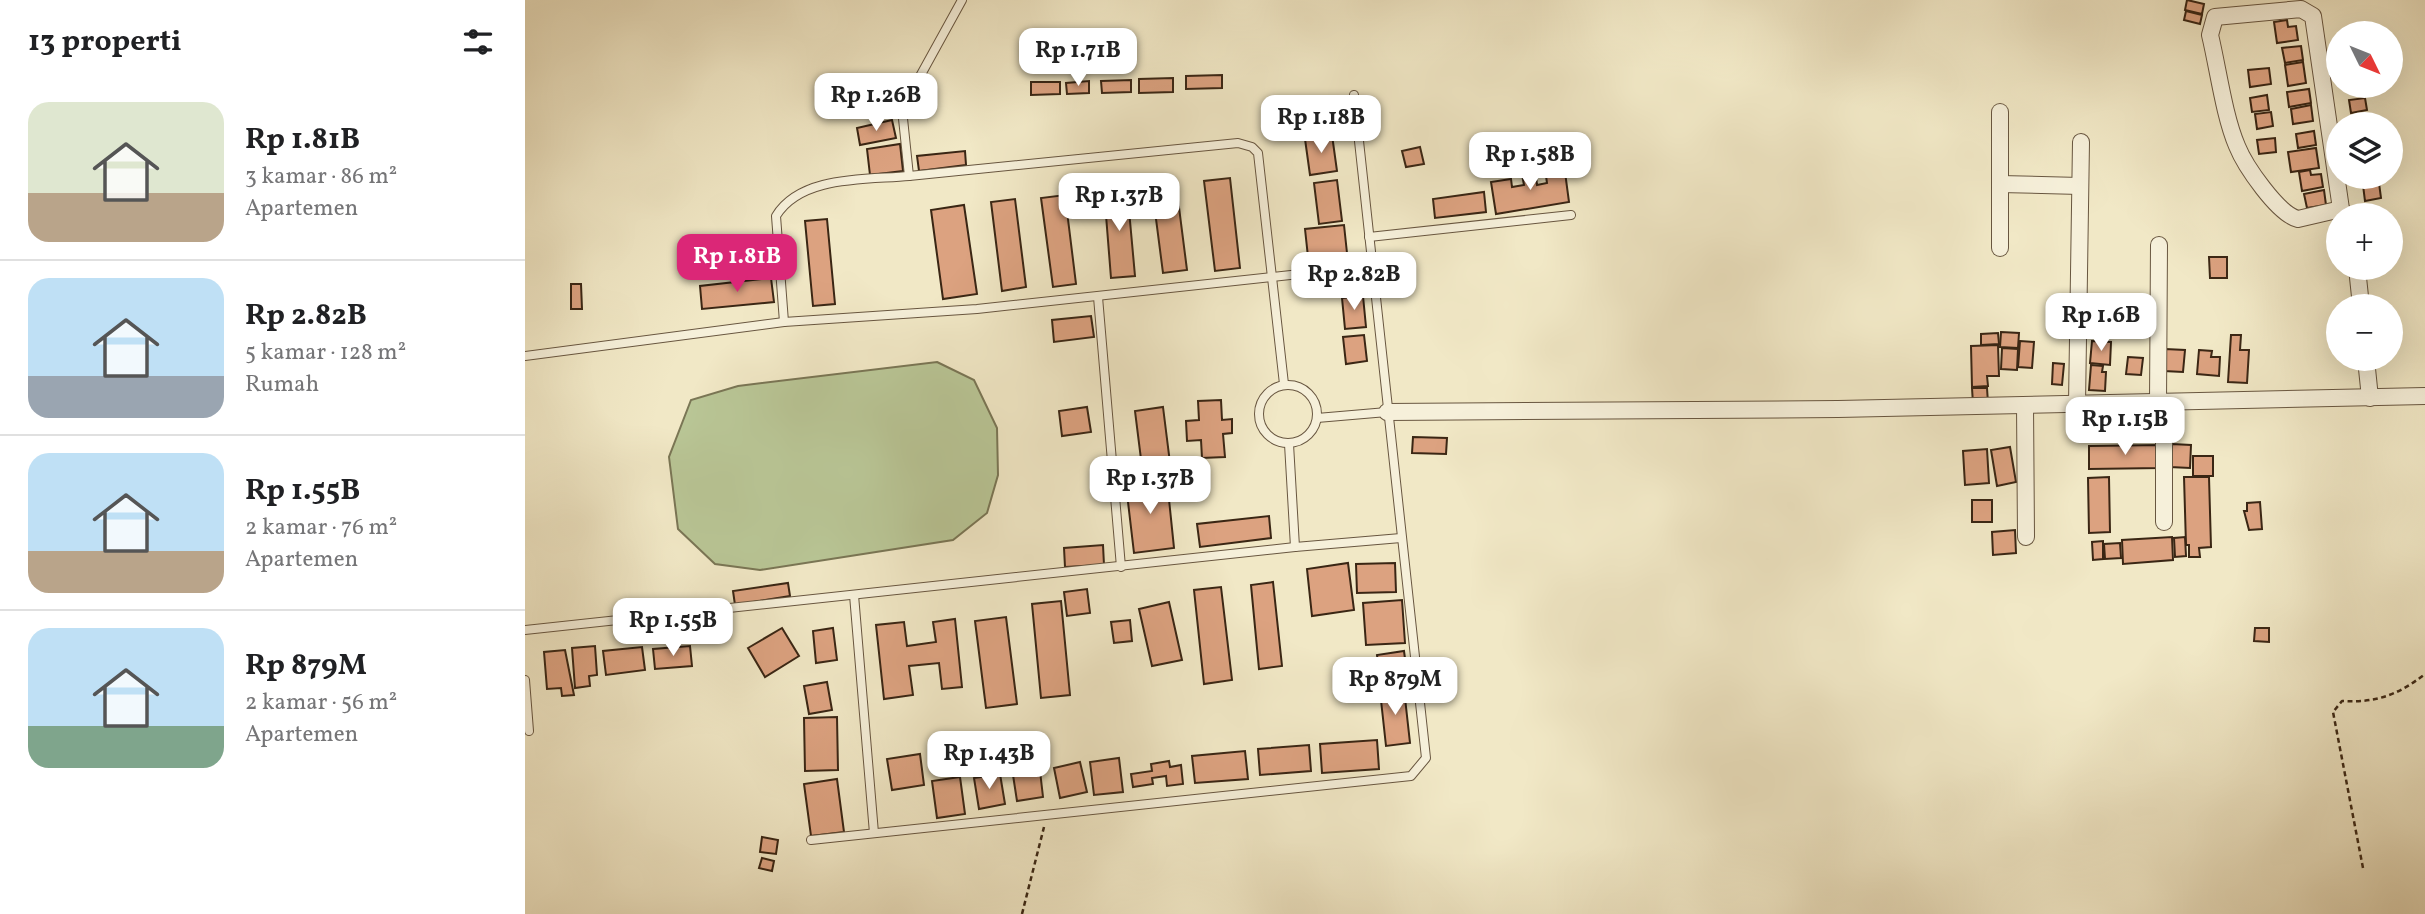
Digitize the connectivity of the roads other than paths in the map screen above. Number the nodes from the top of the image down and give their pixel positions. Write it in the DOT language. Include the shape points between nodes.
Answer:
graph roads {
  1 [pos="963,0"];
  2 [pos="1354,95"];
  3 [pos="2000,112"];
  4 [pos="2081,142"];
  5 [pos="909,176"];
  6 [pos="2000,184"];
  7 [pos="2080,186"];
  8 [pos="2343,212"];
  9 [pos="1571,215"];
  10 [pos="1370,237"];
  11 [pos="2159,245"];
  12 [pos="2000,248"];
  13 [pos="1373,266"];
  14 [pos="1272,277"];
  15 [pos="1098,297"];
  16 [pos="784,322"];
  17 [pos="525,356"];
  18 [pos="2367,371"];
  19 [pos="1284,384"];
  20 [pos="2425,396"];
  21 [pos="2370,398"];
  22 [pos="2161,403"];
  23 [pos="2077,404"];
  24 [pos="2025,405"];
  25 [pos="1387,412"];
  26 [pos="1317,418"];
  27 [pos="1289,444"];
  28 [pos="2164,522"];
  29 [pos="2026,537"];
  30 [pos="1401,538"];
  31 [pos="1294,547"];
  32 [pos="1121,567"];
  33 [pos="854,595"];
  34 [pos="525,631"];
  35 [pos="525,680"];
  36 [pos="529,731"];
  37 [pos="874,833"];
  38 [pos="811,840"];
  1 -- 5 [label="lane" via="902,109"];
  2 -- 10 [label="lane"];
  3 -- 6 [label="street"];
  4 -- 7 [label="street"];
  5 -- 14 [label="lane" via="1247,145 1258,153"];
  5 -- 16 [label="lane" via="833,184 801,192 782,206 775,221"];
  6 -- 7 [label="street"];
  6 -- 12 [label="street"];
  7 -- 23 [label="street"];
  8 -- 8 [label="street" via="2291,218 2252,170 2237,146 2210,35 2215,17 2301,9 2312,16"];
  9 -- 10 [label="lane"];
  10 -- 13 [label="lane"];
  11 -- 22 [label="street"];
  13 -- 14 [label="lane"];
  13 -- 25 [label="lane"];
  14 -- 15 [label="lane"];
  14 -- 19 [label="lane"];
  15 -- 16 [label="lane"];
  15 -- 32 [label="lane"];
  16 -- 17 [label="lane"];
  18 -- 21 [label="street"];
  19 -- 26 [label="lane" via="1309,393"];
  19 -- 27 [label="lane" via="1265,395 1258,416 1268,436"];
  20 -- 21 [label="street"];
  21 -- 22 [label="street"];
  22 -- 23 [label="street"];
  22 -- 28 [label="street"];
  23 -- 24 [label="street"];
  24 -- 25 [label="street"];
  24 -- 29 [label="street"];
  25 -- 26 [label="lane"];
  25 -- 30 [label="lane"];
  26 -- 27 [label="lane" via="1308,436"];
  27 -- 31 [label="lane"];
  30 -- 31 [label="lane"];
  30 -- 37 [label="lane" via="1426,758 1411,776"];
  31 -- 32 [label="lane"];
  32 -- 33 [label="lane"];
  33 -- 34 [label="lane"];
  33 -- 37 [label="lane"];
  35 -- 36 [label="lane"];
  37 -- 38 [label="lane"];
}
